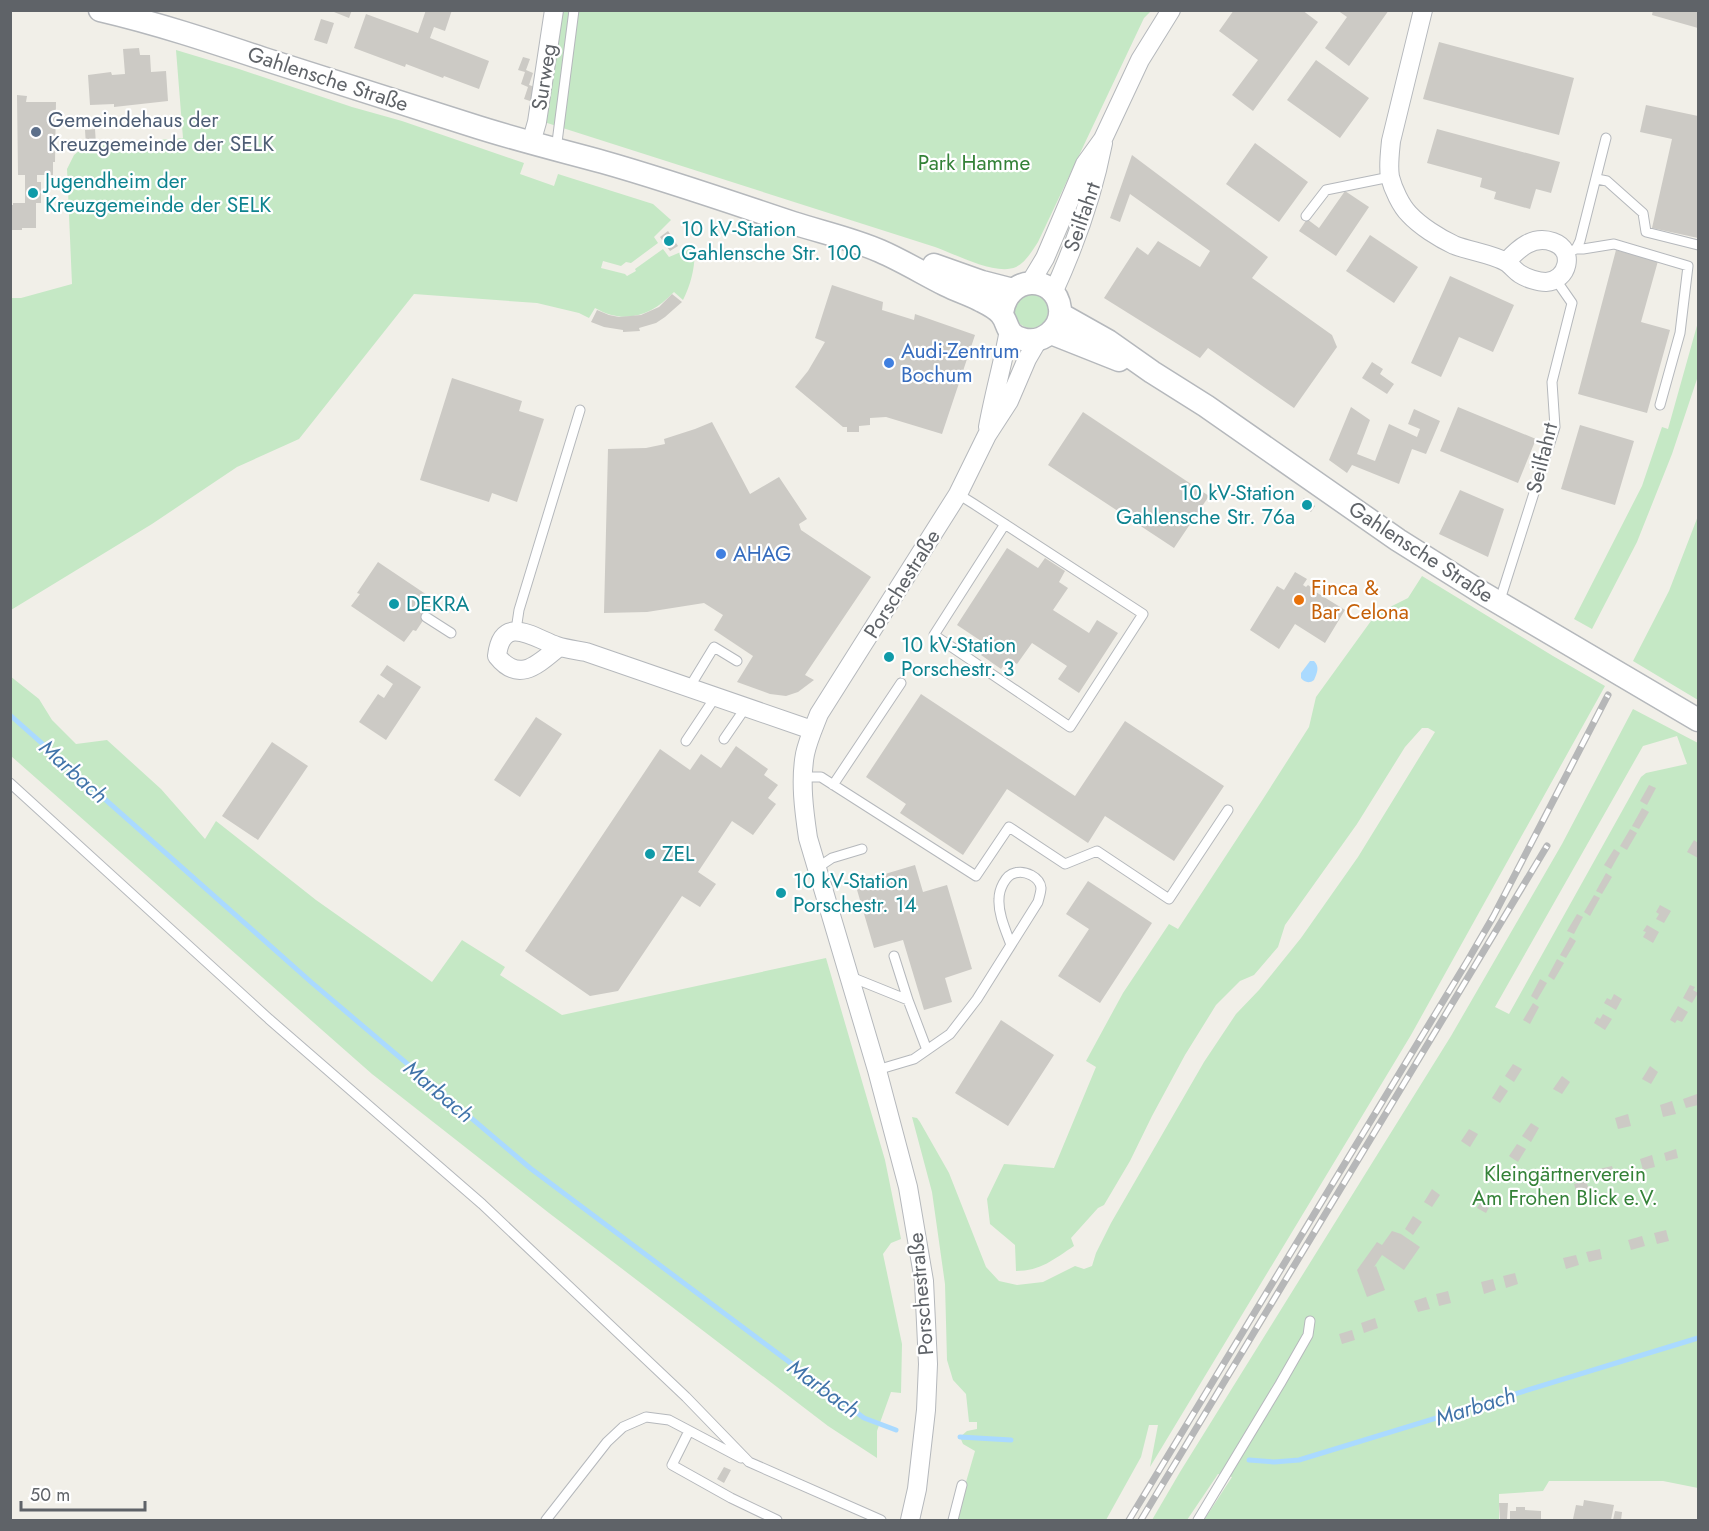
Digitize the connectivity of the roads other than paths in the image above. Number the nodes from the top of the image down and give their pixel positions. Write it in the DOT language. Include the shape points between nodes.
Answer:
graph roads {
  1 [pos="100,10"];
  2 [pos="554,10"];
  3 [pos="574,10"];
  4 [pos="1171,10"];
  5 [pos="1424,10"];
  6 [pos="140,15"];
  7 [pos="1606,138"];
  8 [pos="1104,139"];
  9 [pos="531,143"];
  10 [pos="556,150"];
  11 [pos="1390,177"];
  12 [pos="1597,179"];
  13 [pos="1306,216"];
  14 [pos="1698,245"];
  15 [pos="878,250"];
  16 [pos="1571,251"];
  17 [pos="1506,262"];
  18 [pos="1556,279"];
  19 [pos="1021,286"];
  20 [pos="1051,320"];
  21 [pos="1006,323"];
  22 [pos="1660,405"];
  23 [pos="580,410"];
  24 [pos="987,435"];
  25 [pos="958,494"];
  26 [pos="1005,524"];
  27 [pos="1499,603"];
  28 [pos="426,616"];
  29 [pos="516,630"];
  30 [pos="451,633"];
  31 [pos="558,647"];
  32 [pos="737,661"];
  33 [pos="901,683"];
  34 [pos="689,688"];
  35 [pos="716,696"];
  36 [pos="746,706"];
  37 [pos="1698,720"];
  38 [pos="812,730"];
  39 [pos="724,739"];
  40 [pos="686,741"];
  41 [pos="803,777"];
  42 [pos="10,783"];
  43 [pos="833,785"];
  44 [pos="1228,810"];
  45 [pos="862,849"];
  46 [pos="817,868"];
  47 [pos="1011,945"];
  48 [pos="894,956"];
  49 [pos="848,976"];
  50 [pos="908,1000"];
  51 [pos="927,1050"];
  52 [pos="878,1070"];
  53 [pos="1310,1321"];
  54 [pos="689,1431"];
  55 [pos="748,1462"];
  56 [pos="962,1485"];
  57 [pos="546,1521"];
  58 [pos="777,1521"];
  59 [pos="881,1521"];
  60 [pos="910,1521"];
  61 [pos="952,1521"];
  62 [pos="1198,1521"];
  1 -- 6 [label="street, Gahlensche Straße"];
  2 -- 9 [label="street, Surweg"];
  3 -- 10 [label="lane"];
  4 -- 8 [label="street, Seilfahrt" via="1140,60"];
  5 -- 11 [label="street" via="1392,141"];
  6 -- 9 [label="street, Gahlensche Straße" via="181,32"];
  7 -- 12 [label="lane"];
  8 -- 19 [label="street, Seilfahrt" via="1085,164 1045,258"];
  8 -- 20 [label="street, Seilfahrt"];
  9 -- 10 [label="street, Gahlensche Straße"];
  10 -- 15 [label="street, Gahlensche Straße"];
  11 -- 13 [label="lane" via="1326,190"];
  11 -- 17 [label="street" via="1408,214 1426,228 1454,244"];
  12 -- 14 [label="lane" via="1607,181 1643,213 1646,232"];
  12 -- 16 [label="lane" via="1580,241"];
  15 -- 19 [label="street, Gahlensche Straße" via="902,254 982,282"];
  15 -- 21 [label="street, Gahlensche Straße" via="983,301"];
  16 -- 17 [label="street" via="1551,240 1539,240 1519,248"];
  16 -- 18 [label="street" via="1563,273"];
  16 -- 22 [label="lane" via="1614,244 1688,266 1680,333"];
  17 -- 18 [label="street" via="1520,275 1546,282"];
  18 -- 27 [label="lane, Seilfahrt" via="1572,303 1552,382 1555,427"];
  19 -- 20 [label="street, Gahlensche Straße" via="1043,285"];
  19 -- 21 [label="street" via="1007,297 1003,306"];
  20 -- 21 [label="street, Gahlensche Straße" via="1030,341 1015,336"];
  20 -- 24 [label="street, Porschestraße"];
  20 -- 27 [label="street, Gahlensche Straße" via="1152,372 1206,406 1398,540"];
  21 -- 24 [label="street, Porschestraße" via="1005,353"];
  23 -- 29 [label="lane"];
  24 -- 25 [label="street, Porschestraße"];
  25 -- 26 [label="lane"];
  25 -- 38 [label="street, Porschestraße"];
  26 -- 26 [label="lane" via="1143,614 1070,727 934,635"];
  27 -- 37 [label="street, Gahlensche Straße"];
  28 -- 30 [label="lane"];
  29 -- 31 [label="street"];
  29 -- 31 [label="street" via="504,638 497,656 514,669 536,666"];
  31 -- 34 [label="street" via="586,652"];
  32 -- 34 [label="lane" via="714,647"];
  33 -- 43 [label="lane"];
  34 -- 35 [label="street"];
  35 -- 36 [label="street"];
  35 -- 40 [label="lane"];
  36 -- 38 [label="street"];
  36 -- 39 [label="lane"];
  38 -- 41 [label="street, Porschestraße"];
  41 -- 43 [label="lane" via="821,777"];
  41 -- 46 [label="street, Porschestraße" via="808,838"];
  42 -- 55 [label="lane" via="269,1019 482,1204 686,1397"];
  43 -- 44 [label="lane" via="976,876 1009,827 1065,864 1097,851 1169,898"];
  45 -- 46 [label="lane" via="832,858"];
  46 -- 49 [label="street, Porschestraße"];
  47 -- 47 [label="lane" via="1038,902 1041,888 1028,873 1016,872 1007,877 999,899"];
  47 -- 51 [label="lane" via="950,1034"];
  48 -- 50 [label="lane"];
  49 -- 50 [label="lane"];
  49 -- 52 [label="street, Porschestraße"];
  50 -- 51 [label="lane"];
  51 -- 52 [label="lane" via="914,1059"];
  52 -- 60 [label="street, Porschestraße" via="908,1187 924,1281 926,1410"];
  53 -- 62 [label="lane" via="1308,1335"];
  54 -- 55 [label="lane"];
  54 -- 57 [label="lane" via="669,1420 646,1417 623,1426"];
  54 -- 58 [label="lane" via="672,1465"];
  55 -- 59 [label="lane"];
  56 -- 61 [label="lane"];
}
